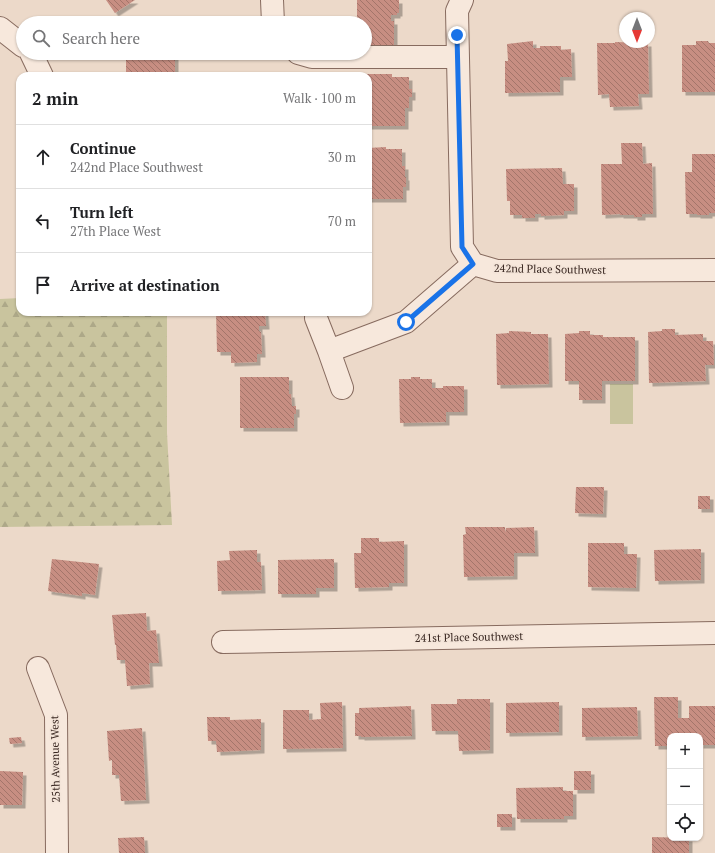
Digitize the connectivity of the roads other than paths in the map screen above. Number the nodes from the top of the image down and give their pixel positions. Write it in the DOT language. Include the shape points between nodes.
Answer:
graph roads {
  1 [pos="272,0"];
  2 [pos="462,0"];
  3 [pos="273,16"];
  4 [pos="0,28"];
  5 [pos="16,41"];
  6 [pos="372,56"];
  7 [pos="458,57"];
  8 [pos="34,60"];
  9 [pos="40,72"];
  10 [pos="473,264"];
  11 [pos="715,270"];
  12 [pos="316,318"];
  13 [pos="329,351"];
  14 [pos="342,388"];
  15 [pos="715,633"];
  16 [pos="223,642"];
  17 [pos="38,668"];
  18 [pos="57,853"];
  1 -- 3 [label="street"];
  2 -- 7 [label="street" via="457,11"];
  4 -- 5 [label="street"];
  6 -- 7 [label="street"];
  7 -- 10 [label="street" via="462,247"];
  8 -- 9 [label="street"];
  10 -- 11 [label="street, 242nd Place Southwest" via="497,271"];
  10 -- 13 [label="street" via="406,322"];
  12 -- 13 [label="street"];
  13 -- 14 [label="street"];
  15 -- 16 [label="street, 241st Place Southwest"];
  17 -- 18 [label="street, 25th Avenue West" via="56,715"];
}
